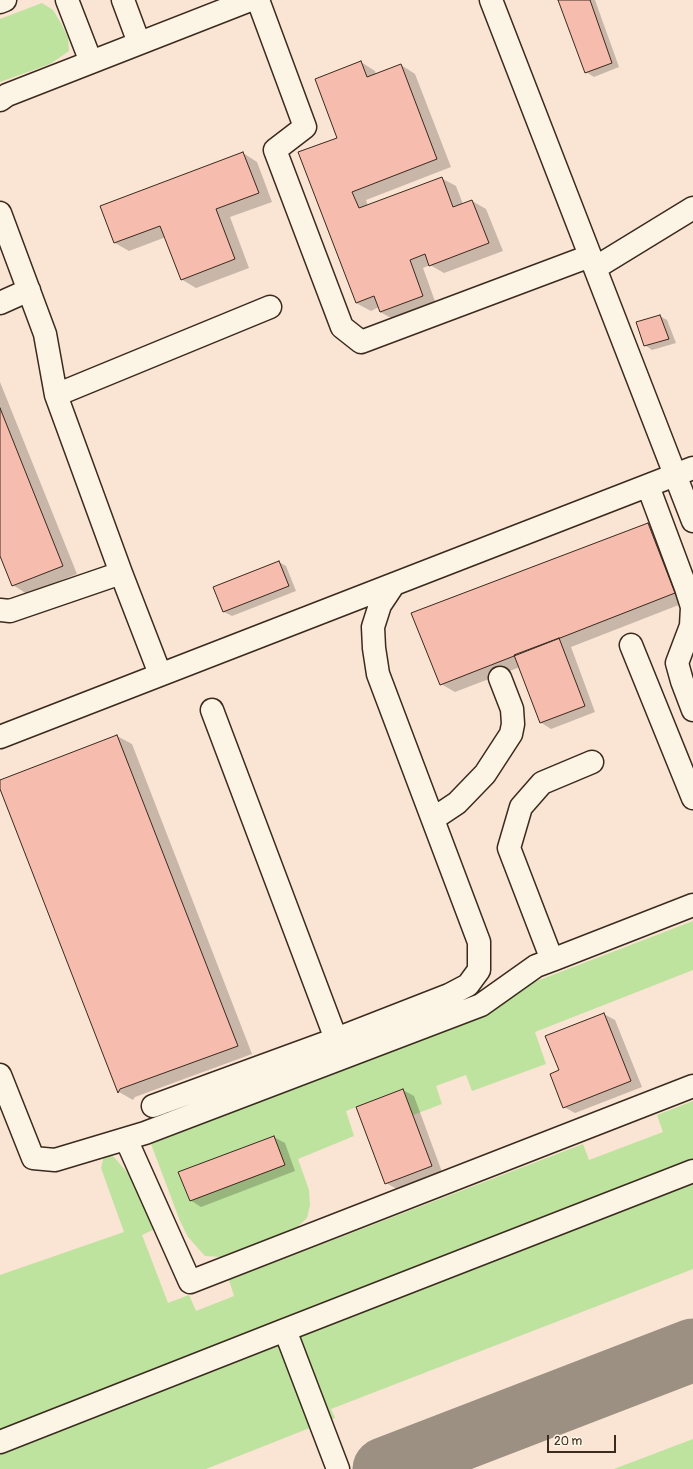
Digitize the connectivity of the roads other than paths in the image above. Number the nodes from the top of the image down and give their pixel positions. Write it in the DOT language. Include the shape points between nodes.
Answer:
graph roads {
  1 [pos="5,0"];
  2 [pos="67,0"];
  3 [pos="123,0"];
  4 [pos="250,0"];
  5 [pos="258,0"];
  6 [pos="491,0"];
  7 [pos="0,2"];
  8 [pos="140,43"];
  9 [pos="91,62"];
  10 [pos="0,100"];
  11 [pos="693,208"];
  12 [pos="0,213"];
  13 [pos="592,262"];
  14 [pos="29,290"];
  15 [pos="0,303"];
  16 [pos="270,308"];
  17 [pos="56,395"];
  18 [pos="684,471"];
  19 [pos="648,486"];
  20 [pos="693,521"];
  21 [pos="121,573"];
  22 [pos="394,584"];
  23 [pos="0,610"];
  24 [pos="630,645"];
  25 [pos="160,674"];
  26 [pos="500,678"];
  27 [pos="212,710"];
  28 [pos="693,710"];
  29 [pos="0,737"];
  30 [pos="592,762"];
  31 [pos="693,798"];
  32 [pos="433,819"];
  33 [pos="693,905"];
  34 [pos="552,960"];
  35 [pos="336,1039"];
  36 [pos="0,1075"];
  37 [pos="693,1086"];
  38 [pos="153,1106"];
  39 [pos="126,1139"];
  40 [pos="693,1171"];
  41 [pos="284,1330"];
  42 [pos="0,1442"];
  43 [pos="338,1469"];
  1 -- 7 [label="lane"];
  2 -- 9 [label="lane"];
  3 -- 8 [label="lane"];
  4 -- 8 [label="lane"];
  5 -- 13 [label="lane" via="305,127 275,150 342,327 361,342"];
  6 -- 13 [label="lane"];
  8 -- 9 [label="lane"];
  9 -- 10 [label="lane"];
  11 -- 13 [label="lane"];
  12 -- 14 [label="lane"];
  13 -- 18 [label="lane"];
  14 -- 15 [label="lane"];
  14 -- 17 [label="lane" via="45,334"];
  16 -- 17 [label="lane"];
  17 -- 21 [label="lane"];
  18 -- 19 [label="lane"];
  18 -- 20 [label="lane"];
  19 -- 22 [label="lane"];
  19 -- 28 [label="lane" via="692,607 691,626 677,663"];
  21 -- 23 [label="lane" via="10,611"];
  21 -- 25 [label="lane"];
  22 -- 25 [label="lane"];
  22 -- 32 [label="lane" via="380,605 373,627 378,674"];
  24 -- 31 [label="lane"];
  25 -- 29 [label="lane"];
  26 -- 32 [label="lane" via="512,709 511,734 485,774 457,803"];
  27 -- 35 [label="lane"];
  30 -- 34 [label="lane" via="542,783 521,807 509,848"];
  32 -- 35 [label="lane" via="479,942 479,970 468,985 449,995"];
  33 -- 34 [label="lane"];
  34 -- 39 [label="lane" via="536,966 481,1005"];
  35 -- 38 [label="lane"];
  36 -- 39 [label="lane" via="33,1158 55,1160"];
  37 -- 39 [label="lane" via="190,1282"];
  40 -- 41 [label="lane"];
  41 -- 42 [label="lane"];
  41 -- 43 [label="lane"];
}
